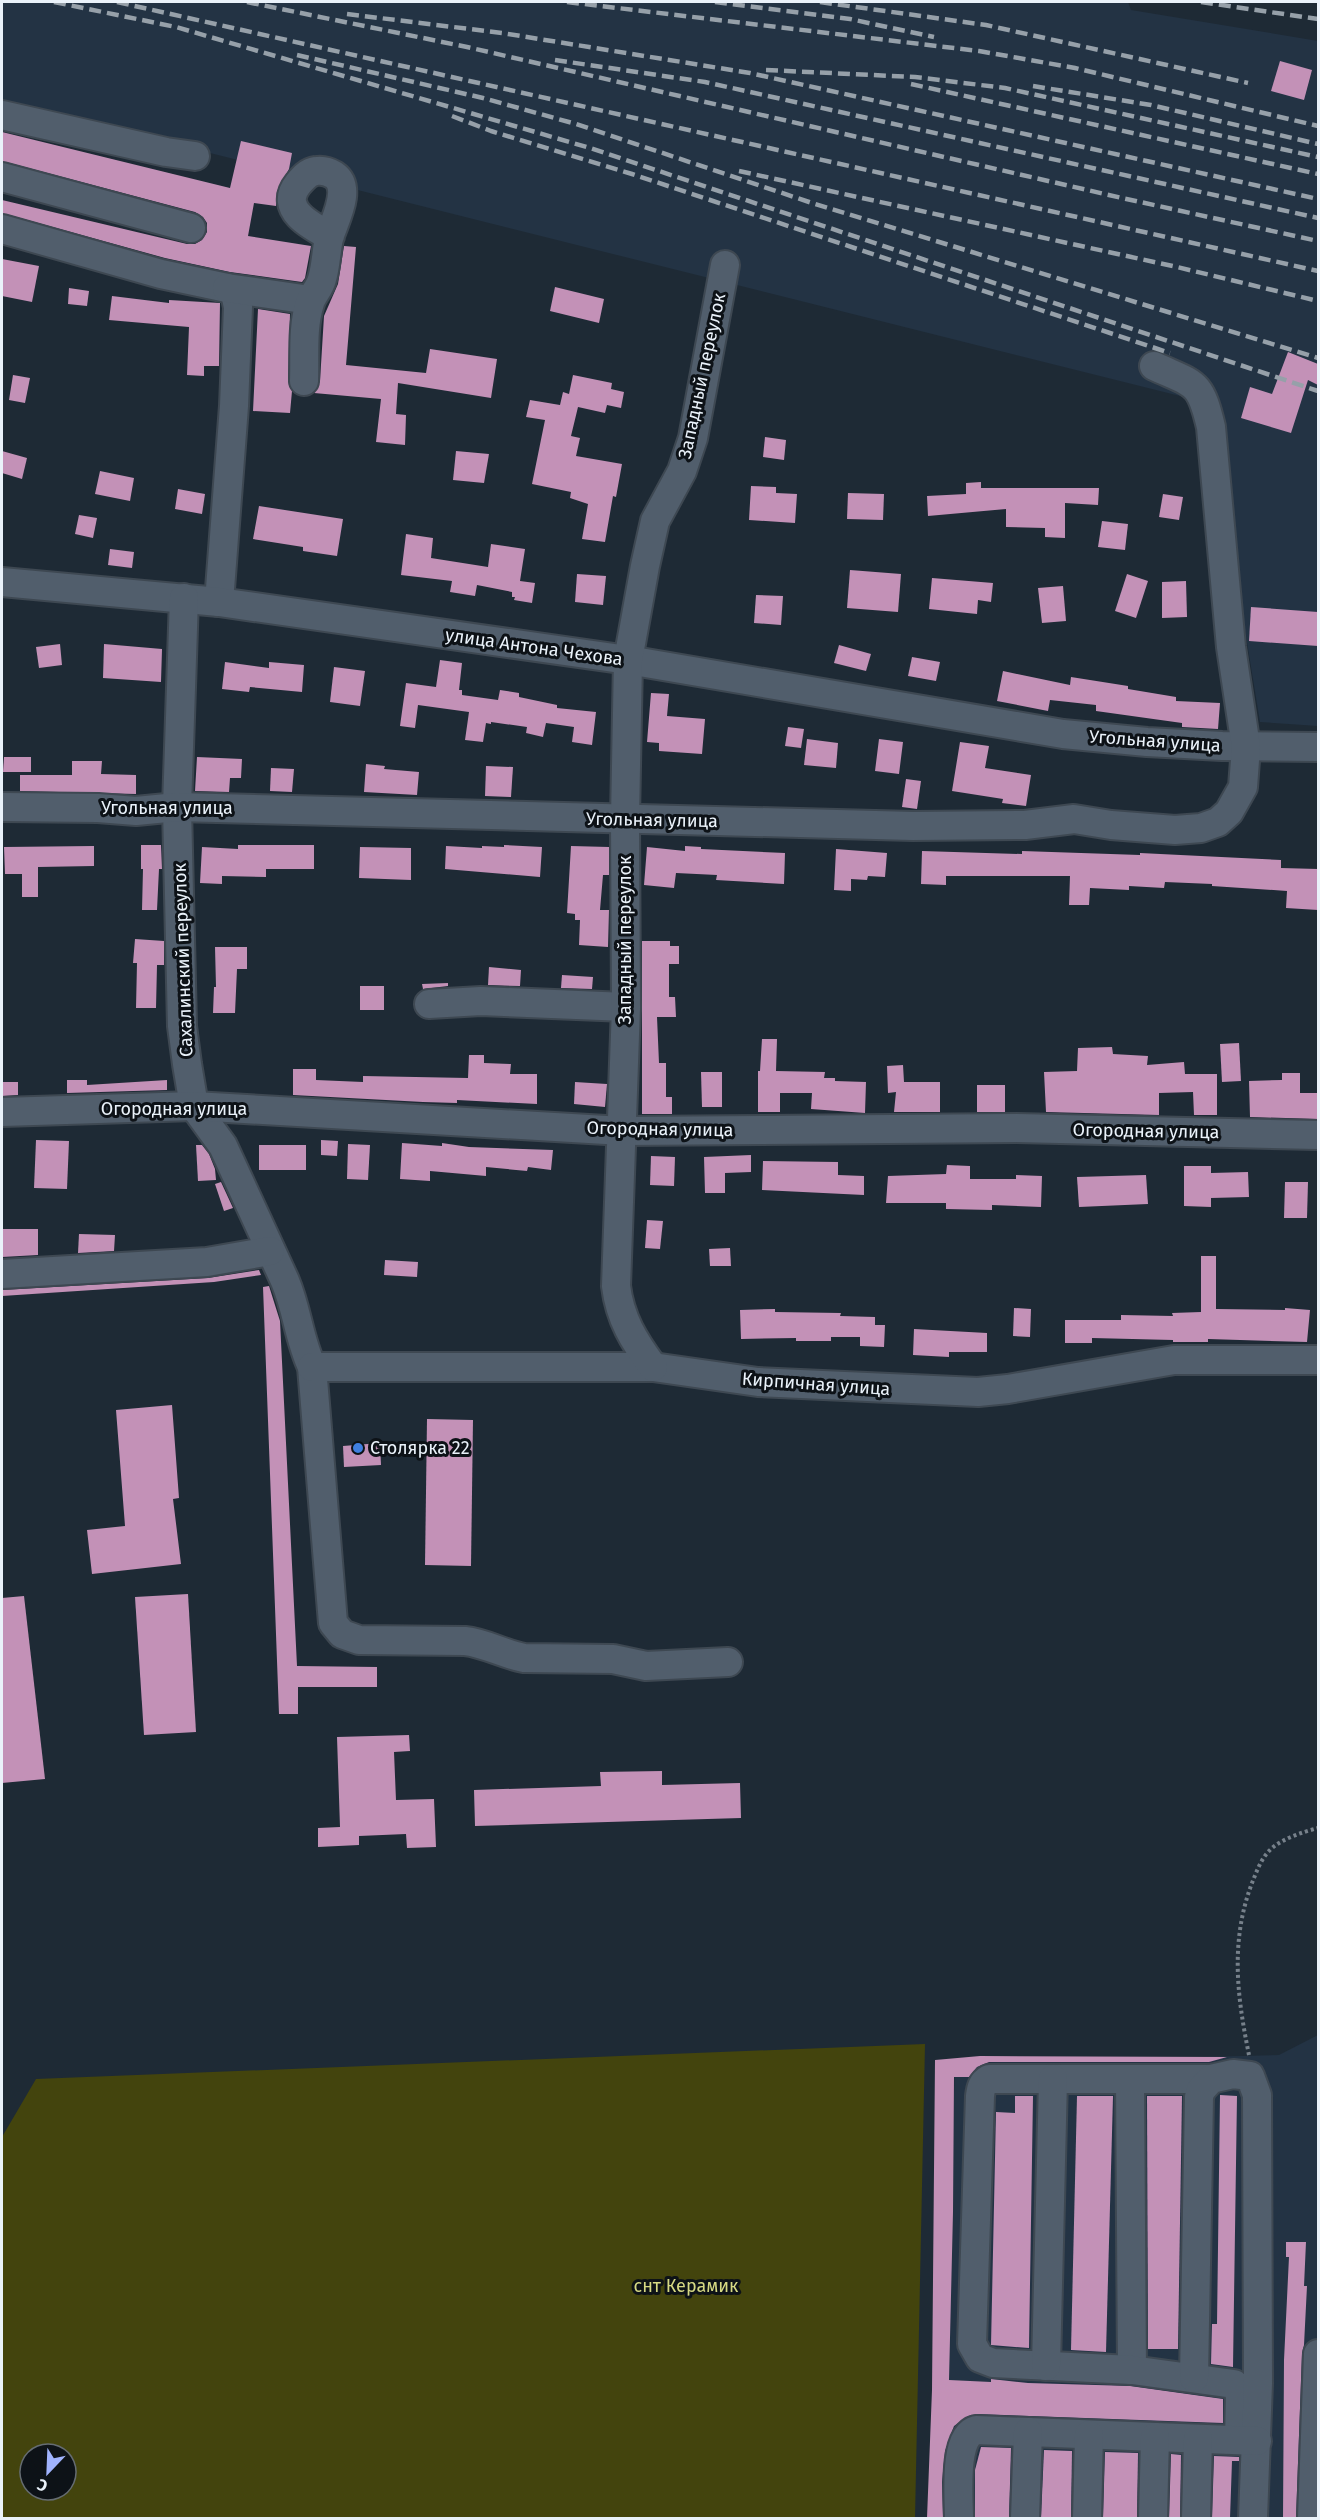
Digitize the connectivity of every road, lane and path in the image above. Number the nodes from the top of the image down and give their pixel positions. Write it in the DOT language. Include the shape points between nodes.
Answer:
graph roads {
  1 [pos="2,115"];
  2 [pos="195,156"];
  3 [pos="2,177"];
  4 [pos="191,228"];
  5 [pos="2,229"];
  6 [pos="330,236"];
  7 [pos="725,265"];
  8 [pos="227,288"];
  9 [pos="310,300"];
  10 [pos="1154,366"];
  11 [pos="304,381"];
  12 [pos="2,582"];
  13 [pos="184,598"];
  14 [pos="219,602"];
  15 [pos="628,660"];
  16 [pos="1063,734"];
  17 [pos="1246,747"];
  18 [pos="1318,747"];
  19 [pos="2,807"];
  20 [pos="177,807"];
  21 [pos="625,819"];
  22 [pos="429,1004"];
  23 [pos="626,1007"];
  24 [pos="194,1106"];
  25 [pos="2,1112"];
  26 [pos="623,1131"];
  27 [pos="1318,1135"];
  28 [pos="270,1251"];
  29 [pos="2,1274"];
  30 [pos="1318,1359"];
  31 [pos="312,1367"];
  32 [pos="653,1367"];
  33 [pos="728,1662"];
  34 [pos="1318,1828"];
  35 [pos="1053,2079"];
  36 [pos="1130,2079"];
  37 [pos="1211,2079"];
  38 [pos="1255,2085"];
  39 [pos="1318,2354"];
  40 [pos="1046,2366"];
  41 [pos="1132,2370"];
  42 [pos="1194,2378"];
  43 [pos="1028,2432"];
  44 [pos="1089,2435"];
  45 [pos="1155,2437"];
  46 [pos="1198,2439"];
  47 [pos="1248,2441"];
  48 [pos="959,2518"];
  49 [pos="1025,2518"];
  50 [pos="1087,2518"];
  51 [pos="1153,2518"];
  52 [pos="1196,2518"];
  53 [pos="1253,2518"];
  54 [pos="1312,2518"];
  1 -- 2 [label="street"];
  3 -- 4 [label="street"];
  5 -- 8 [label="street" via="161,274"];
  6 -- 9 [label="street" via="322,280"];
  7 -- 15 [label="street, Западный переулок" via="693,438 682,471 655,521"];
  8 -- 9 [label="street"];
  8 -- 14 [label="street" via="237,297 238,307"];
  9 -- 11 [label="street"];
  10 -- 17 [label="street" via="1193,385 1205,402 1231,647"];
  12 -- 13 [label="street, улица Антона Чехова"];
  13 -- 14 [label="street, улица Антона Чехова"];
  13 -- 20 [label="street, Сахалинский переулок"];
  14 -- 15 [label="street, улица Антона Чехова"];
  15 -- 16 [label="street, улица Антона Чехова"];
  15 -- 21 [label="street, Западный переулок"];
  16 -- 17 [label="street, Угольная улица"];
  17 -- 18 [label="street, Угольная улица"];
  17 -- 21 [label="street, Угольная улица" via="1245,775 1236,801 1218,822 1201,828 1164,830 1074,819 1025,825 913,826"];
  19 -- 20 [label="street, Угольная улица" via="136,811"];
  20 -- 21 [label="street, Угольная улица"];
  20 -- 24 [label="street, Сахалинский переулок" via="182,1026"];
  21 -- 23 [label="street, Западный переулок"];
  22 -- 23 [label="street" via="481,1001"];
  23 -- 26 [label="street, Западный переулок"];
  24 -- 25 [label="street, Огородная улица"];
  24 -- 26 [label="street, Огородная улица"];
  24 -- 28 [label="street, Сахалинский переулок" via="223,1146"];
  26 -- 27 [label="street, Огородная улица" via="1017,1128"];
  26 -- 32 [label="street, Западный переулок" via="618,1303 632,1339"];
  28 -- 29 [label="street" via="207,1262"];
  28 -- 31 [label="street, Сахалинский переулок" via="291,1296"];
  30 -- 32 [label="street, Кирпичная улица" via="1174,1360 967,1393 758,1382"];
  31 -- 32 [label="street, Кирпичная улица"];
  31 -- 33 [label="street, Сахалинский переулок" via="333,1623 342,1634 359,1640 472,1642 510,1655 543,1659 614,1659 646,1665"];
  34 -- 38 [label="path" via="1296,1834 1269,1850 1257,1871 1239,1928 1237,1989"];
  35 -- 36 [label="street"];
  35 -- 40 [label="street"];
  35 -- 40 [label="street" via="989,2079 981,2085 972,2344 980,2358 993,2363"];
  36 -- 37 [label="street"];
  36 -- 41 [label="street"];
  37 -- 38 [label="street" via="1243,2074 1250,2076"];
  37 -- 42 [label="street" via="1199,2097"];
  38 -- 47 [label="street"];
  39 -- 54 [label="street"];
  40 -- 41 [label="street"];
  41 -- 42 [label="street"];
  42 -- 47 [label="street" via="1238,2387"];
  43 -- 44 [label="street"];
  43 -- 48 [label="street" via="976,2430 966,2435 961,2447"];
  43 -- 49 [label="street"];
  44 -- 45 [label="street"];
  44 -- 50 [label="street"];
  45 -- 46 [label="street"];
  45 -- 51 [label="street"];
  46 -- 47 [label="street"];
  46 -- 52 [label="street"];
  47 -- 53 [label="street"];
}
